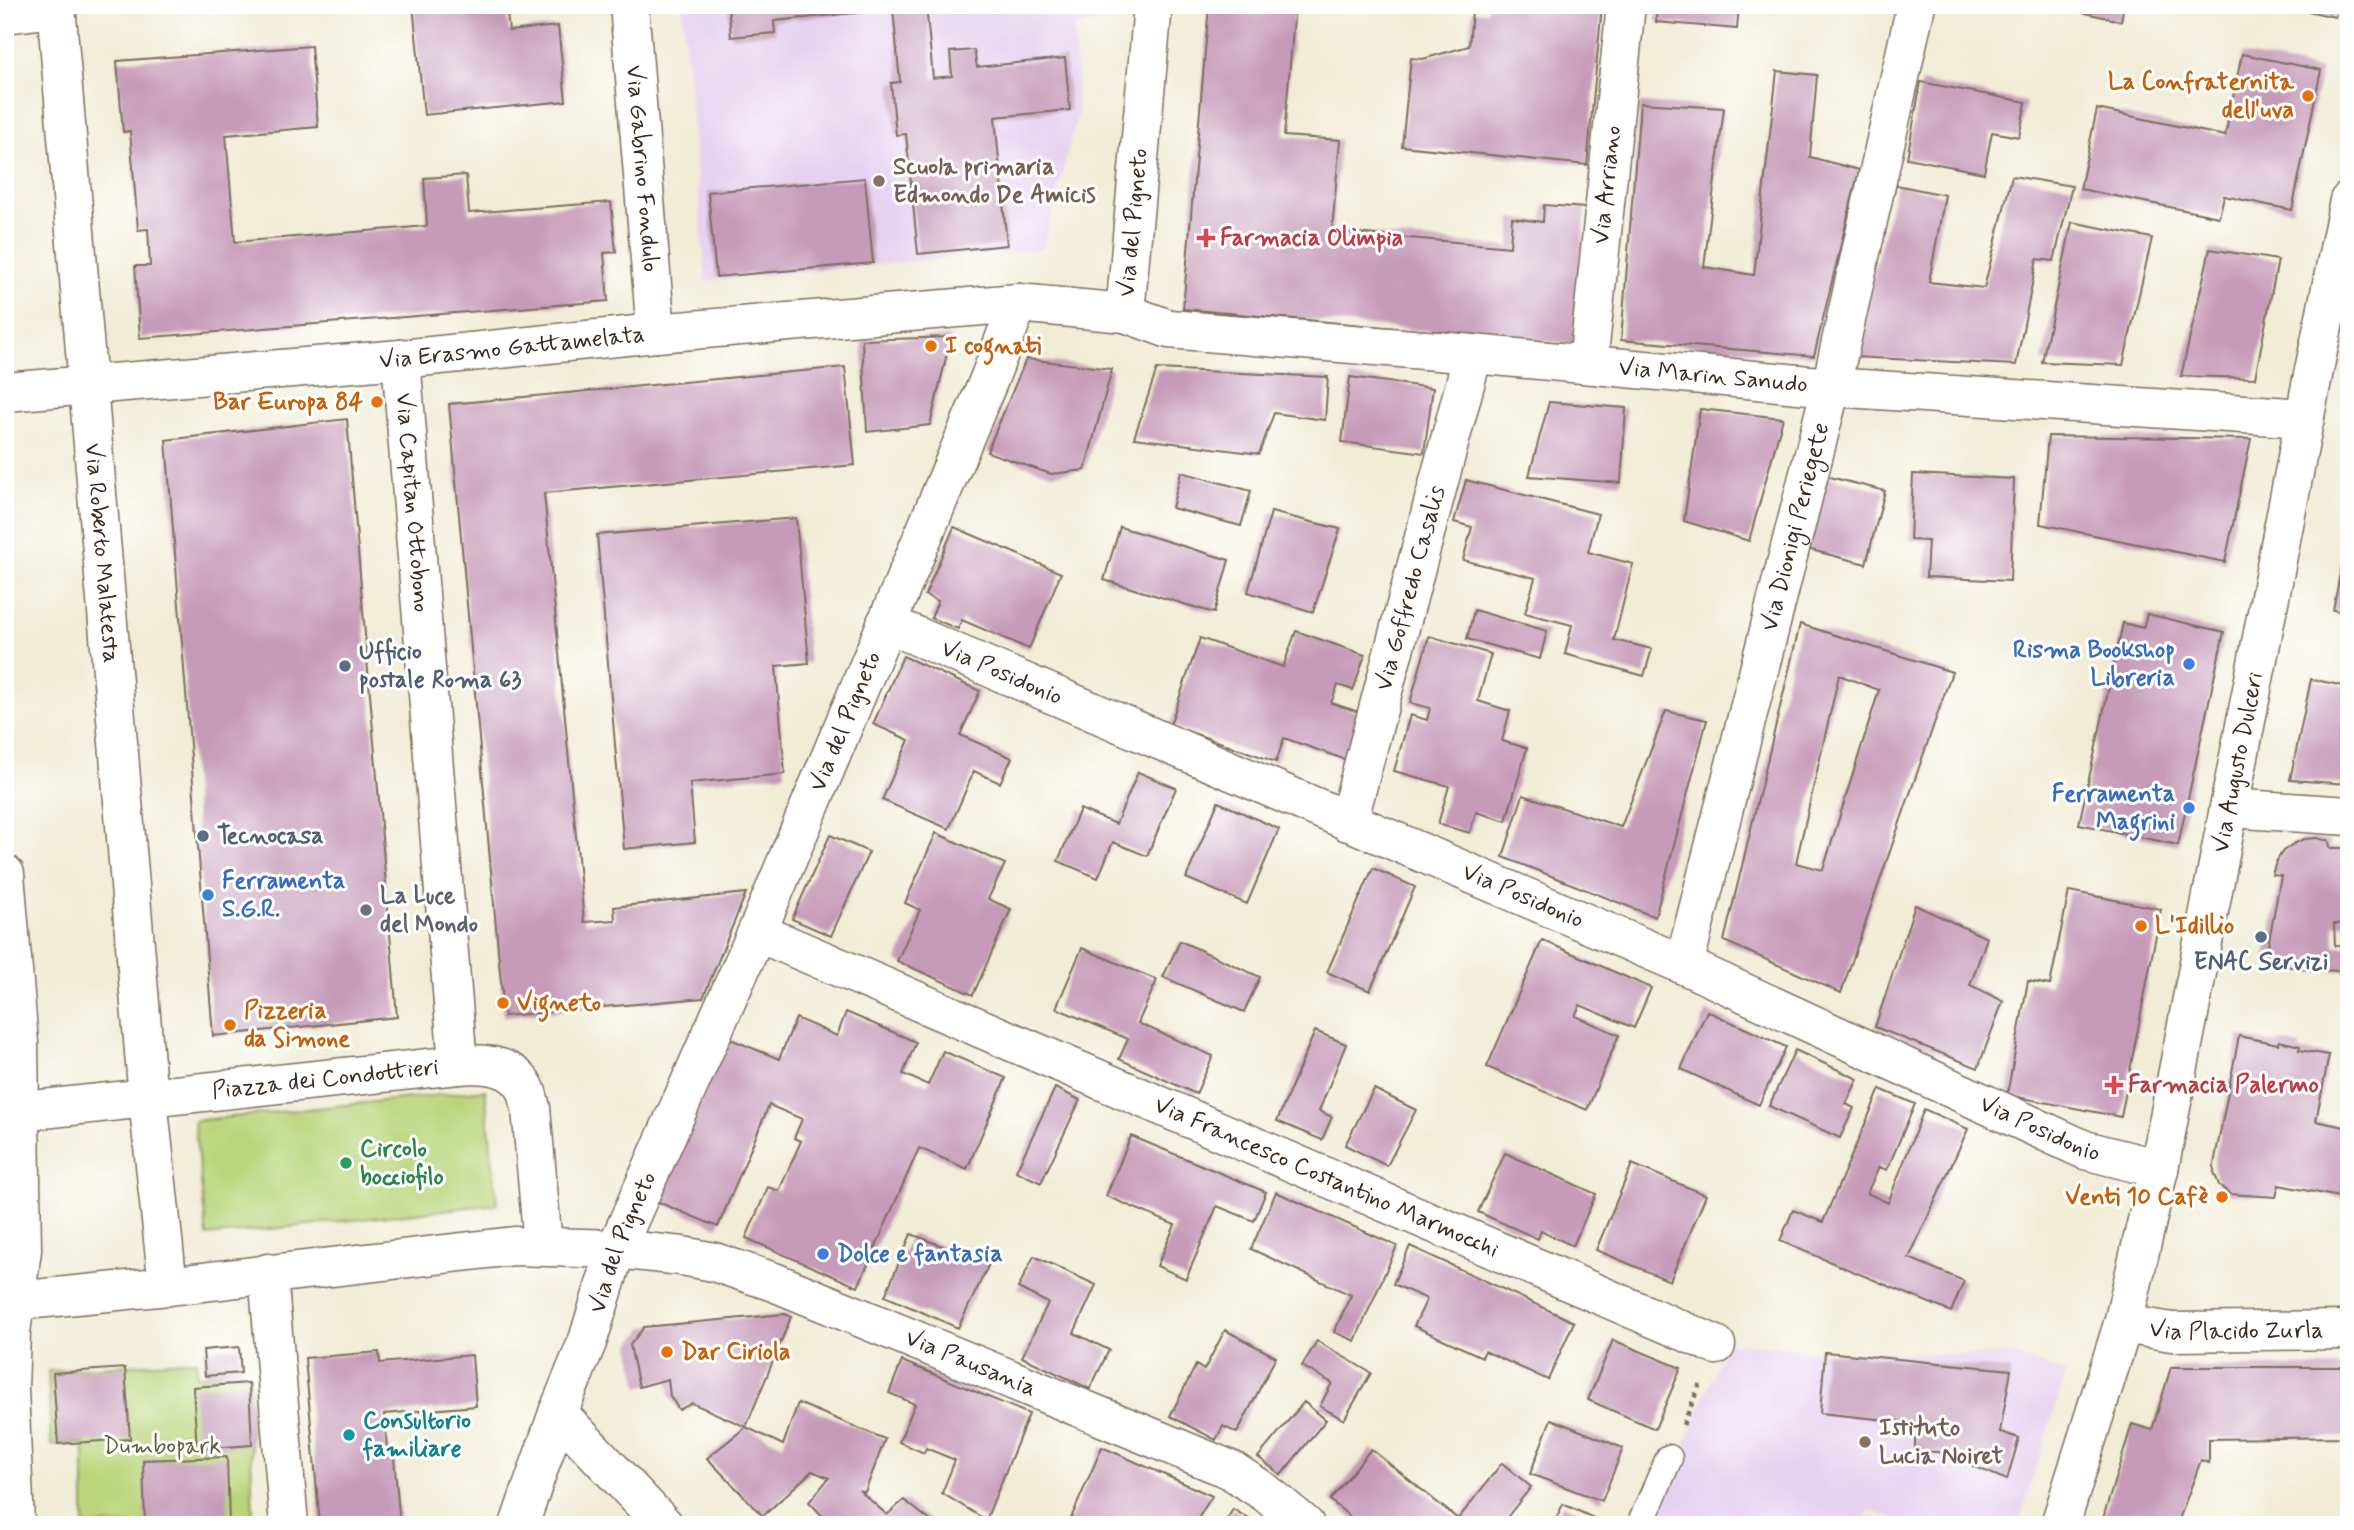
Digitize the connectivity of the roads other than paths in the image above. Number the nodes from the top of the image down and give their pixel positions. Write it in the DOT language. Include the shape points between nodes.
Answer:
graph roads {
  1 [pos="629,5"];
  2 [pos="1153,5"];
  3 [pos="1626,5"];
  4 [pos="1916,5"];
  5 [pos="56,7"];
  6 [pos="5,14"];
  7 [pos="2349,201"];
  8 [pos="1018,303"];
  9 [pos="1125,313"];
  10 [pos="656,333"];
  11 [pos="1473,354"];
  12 [pos="401,359"];
  13 [pos="1588,364"];
  14 [pos="88,386"];
  15 [pos="1831,387"];
  16 [pos="5,392"];
  17 [pos="2305,418"];
  18 [pos="886,623"];
  19 [pos="2229,808"];
  20 [pos="2349,817"];
  21 [pos="1348,822"];
  22 [pos="5,874"];
  23 [pos="757,932"];
  24 [pos="1684,965"];
  25 [pos="458,1065"];
  26 [pos="148,1099"];
  27 [pos="12,1112"];
  28 [pos="2160,1168"];
  29 [pos="543,1246"];
  30 [pos="616,1249"];
  31 [pos="268,1273"];
  32 [pos="168,1286"];
  33 [pos="10,1302"];
  34 [pos="2123,1324"];
  35 [pos="2349,1330"];
  36 [pos="1716,1345"];
  37 [pos="558,1413"];
  38 [pos="1669,1458"];
  39 [pos="15,1525"];
  40 [pos="289,1525"];
  41 [pos="519,1525"];
  42 [pos="664,1525"];
  43 [pos="1305,1525"];
  44 [pos="1640,1525"];
  45 [pos="2060,1525"];
  1 -- 10 [label="street, Via Gabrino Fondulo"];
  2 -- 9 [label="street, Via del Pigneto"];
  3 -- 13 [label="street, Via Arriano"];
  4 -- 15 [label="street, Via Dionigi Periegete"];
  5 -- 6 [label="street"];
  5 -- 14 [label="street, Via Roberto Malatesta"];
  7 -- 17 [label="street, Via Augusto Dulceri"];
  8 -- 9 [label="street, Via del Pigneto"];
  8 -- 10 [label="street, Via Erasmo Gattamelata"];
  8 -- 18 [label="street, Via del Pigneto"];
  9 -- 11 [label="street, Via Marin Sanudo" via="1168,330"];
  10 -- 12 [label="street, Via Erasmo Gattamelata"];
  11 -- 13 [label="street, Via Marin Sanudo"];
  11 -- 21 [label="street, Via Goffredo Casalis"];
  12 -- 14 [label="street, Via Erasmo Gattamelata"];
  12 -- 25 [label="street, Via Capitan Ottobono"];
  13 -- 15 [label="street, Via Marin Sanudo"];
  14 -- 16 [label="street, Via Erasmo Gattamelata"];
  14 -- 26 [label="street, Via Roberto Malatesta"];
  15 -- 17 [label="street, Via Marin Sanudo"];
  15 -- 24 [label="street, Via Dionigi Periegete"];
  17 -- 19 [label="street, Via Augusto Dulceri"];
  18 -- 21 [label="street, Via Posidonio"];
  18 -- 23 [label="street, Via del Pigneto"];
  19 -- 20 [label="street"];
  19 -- 28 [label="street, Via Augusto Dulceri"];
  21 -- 24 [label="street, Via Posidonio"];
  22 -- 27 [label="street" via="19,1044"];
  23 -- 30 [label="street, Via del Pigneto"];
  23 -- 36 [label="street, Via Francesco Costantino Marmocchi"];
  24 -- 28 [label="street, Via Posidonio" via="2085,1150"];
  25 -- 26 [label="street, Piazza dei Condottieri"];
  25 -- 29 [label="street, Piazza dei Condottieri" via="498,1068 514,1074 525,1087 531,1108"];
  26 -- 27 [label="street, Piazza dei Condottieri"];
  26 -- 32 [label="street"];
  27 -- 33 [label="street" via="22,1250"];
  28 -- 34 [label="street, Via Augusto Dulceri"];
  29 -- 30 [label="street"];
  29 -- 31 [label="street"];
  30 -- 37 [label="street, Via del Pigneto" via="588,1340"];
  30 -- 43 [label="street, Via Pausania" via="714,1262 774,1282 1231,1469"];
  31 -- 32 [label="street"];
  31 -- 40 [label="street"];
  32 -- 33 [label="street"];
  33 -- 39 [label="street"];
  34 -- 35 [label="street, Via Placido Zurla" via="2172,1332"];
  34 -- 45 [label="street, Via Augusto Dulceri"];
  37 -- 41 [label="street, Via del Pigneto"];
  37 -- 42 [label="street"];
  38 -- 44 [label="lane"];
}
